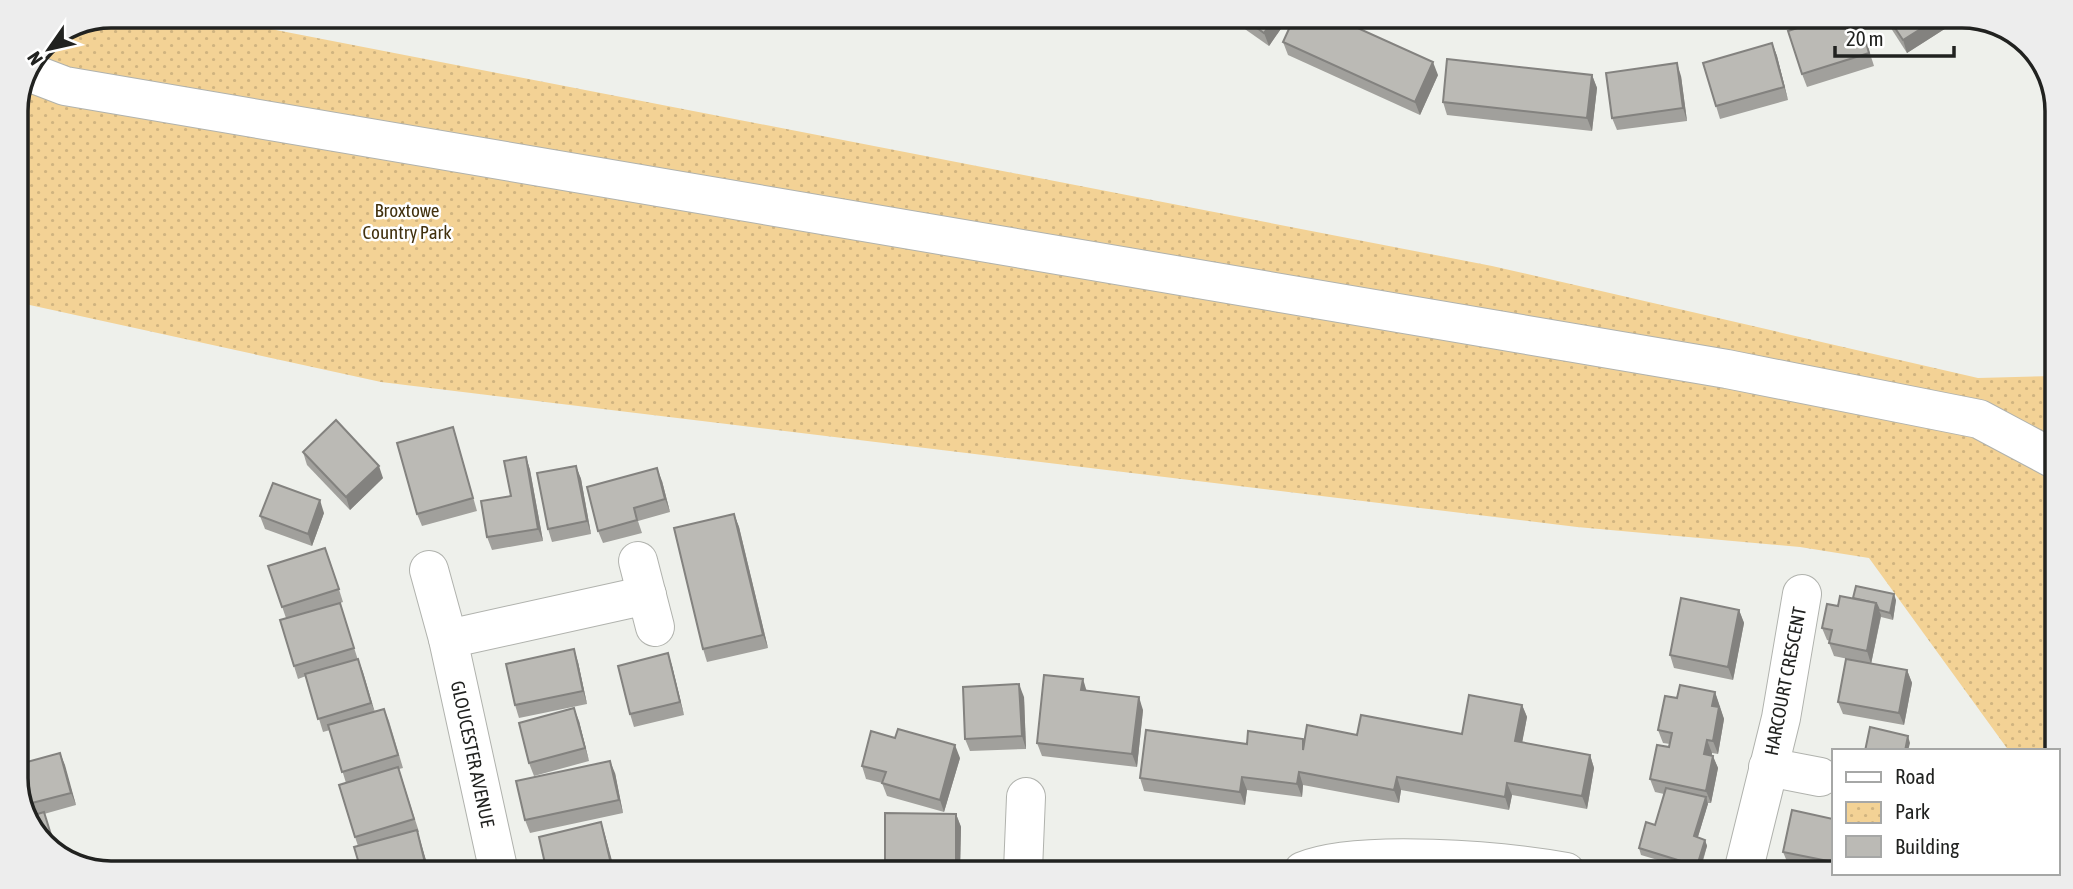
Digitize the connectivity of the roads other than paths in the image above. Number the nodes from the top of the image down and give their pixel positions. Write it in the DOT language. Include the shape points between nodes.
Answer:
graph roads {
  1 [pos="37,75"];
  2 [pos="2045,454"];
  3 [pos="429,570"];
  4 [pos="647,594"];
  5 [pos="1802,594"];
  6 [pos="448,639"];
  7 [pos="1768,767"];
  8 [pos="1820,777"];
  9 [pos="1026,797"];
  10 [pos="496,861"];
  11 [pos="1023,861"];
  12 [pos="1349,861"];
  13 [pos="1453,861"];
  14 [pos="1746,861"];
  1 -- 2 [label="street" via="65,86 1727,369 1979,419"];
  3 -- 6 [label="street, GLOUCESTER AVENUE"];
  4 -- 6 [label="street"];
  5 -- 7 [label="street, HARCOURT CRESCENT"];
  6 -- 10 [label="street, GLOUCESTER AVENUE"];
  7 -- 8 [label="street, HARCOURT CRESCENT"];
  7 -- 14 [label="street, HARCOURT CRESCENT"];
  9 -- 11 [label="street"];
  12 -- 13 [label="street"];
}
